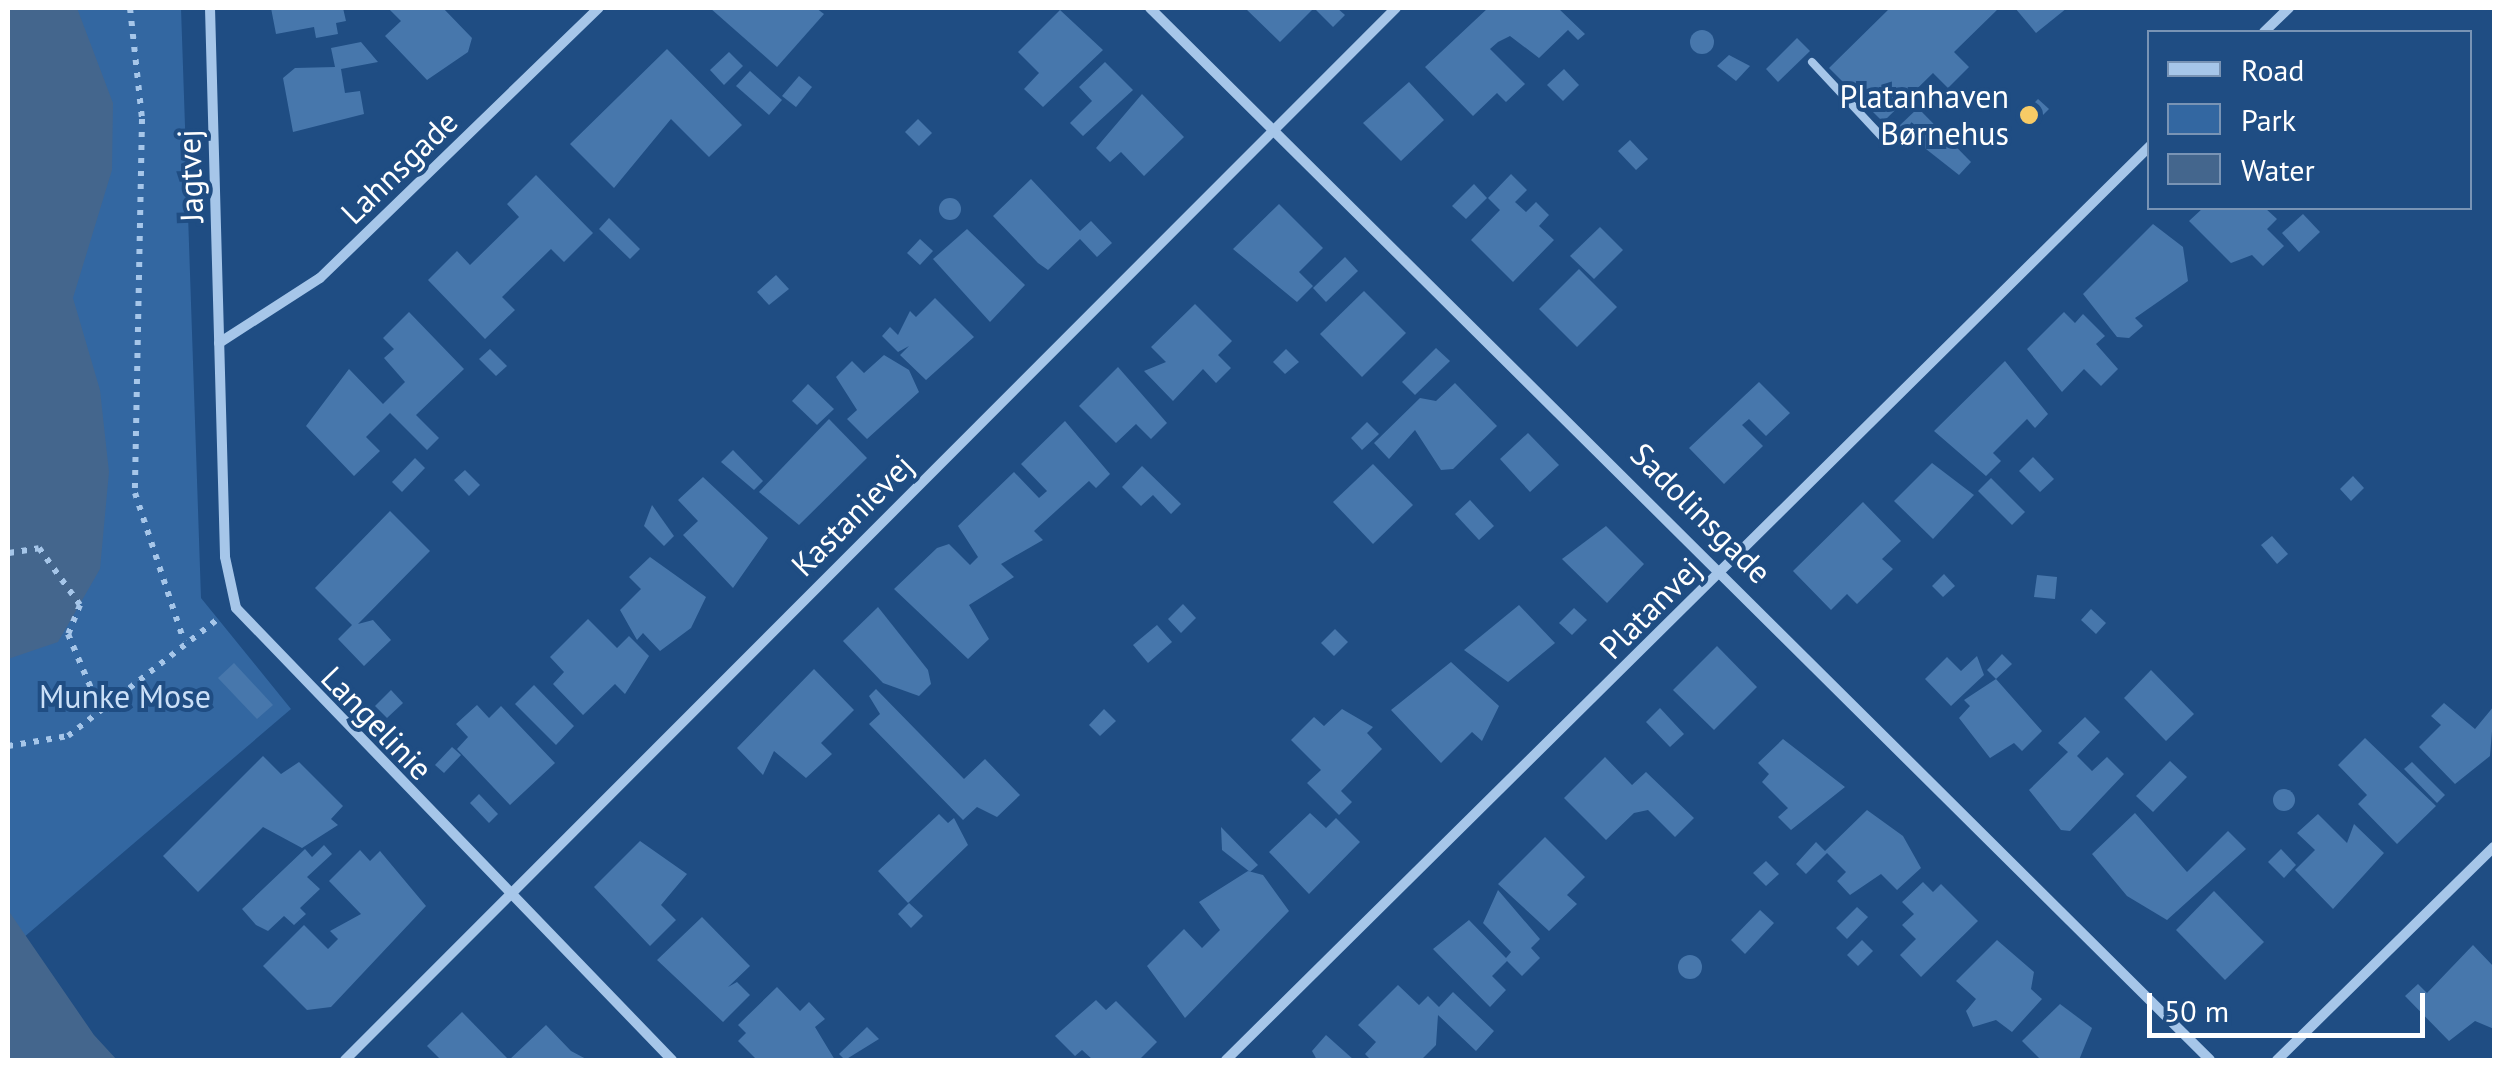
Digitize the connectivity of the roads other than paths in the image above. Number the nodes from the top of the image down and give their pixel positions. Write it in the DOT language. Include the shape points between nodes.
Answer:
graph roads {
  1 [pos="210,8"];
  2 [pos="598,8"];
  3 [pos="1150,8"];
  4 [pos="1396,8"];
  5 [pos="2289,8"];
  6 [pos="2266,30"];
  7 [pos="1812,62"];
  8 [pos="1276,125"];
  9 [pos="1882,137"];
  10 [pos="2147,149"];
  11 [pos="219,343"];
  12 [pos="1723,570"];
  13 [pos="2494,846"];
  14 [pos="510,895"];
  15 [pos="345,1060"];
  16 [pos="672,1060"];
  17 [pos="1226,1060"];
  18 [pos="2210,1060"];
  19 [pos="2277,1060"];
  1 -- 11 [label="street, Jagtvej"];
  2 -- 11 [label="street, Lahnsgade" via="320,278"];
  3 -- 8 [label="street, Sadolinsgade"];
  4 -- 8 [label="street, Kastanievej"];
  5 -- 6 [label="street"];
  7 -- 9 [label="lane"];
  8 -- 12 [label="street, Sadolinsgade"];
  8 -- 14 [label="street, Kastanievej"];
  10 -- 12 [label="street, Platanvej"];
  11 -- 14 [label="street, Langelinie" via="225,557 236,608"];
  12 -- 17 [label="street, Platanvej"];
  12 -- 18 [label="street, Sadolinsgade"];
  13 -- 19 [label="street"];
  14 -- 15 [label="street, Kastanievej"];
  14 -- 16 [label="street, Langelinie"];
}
